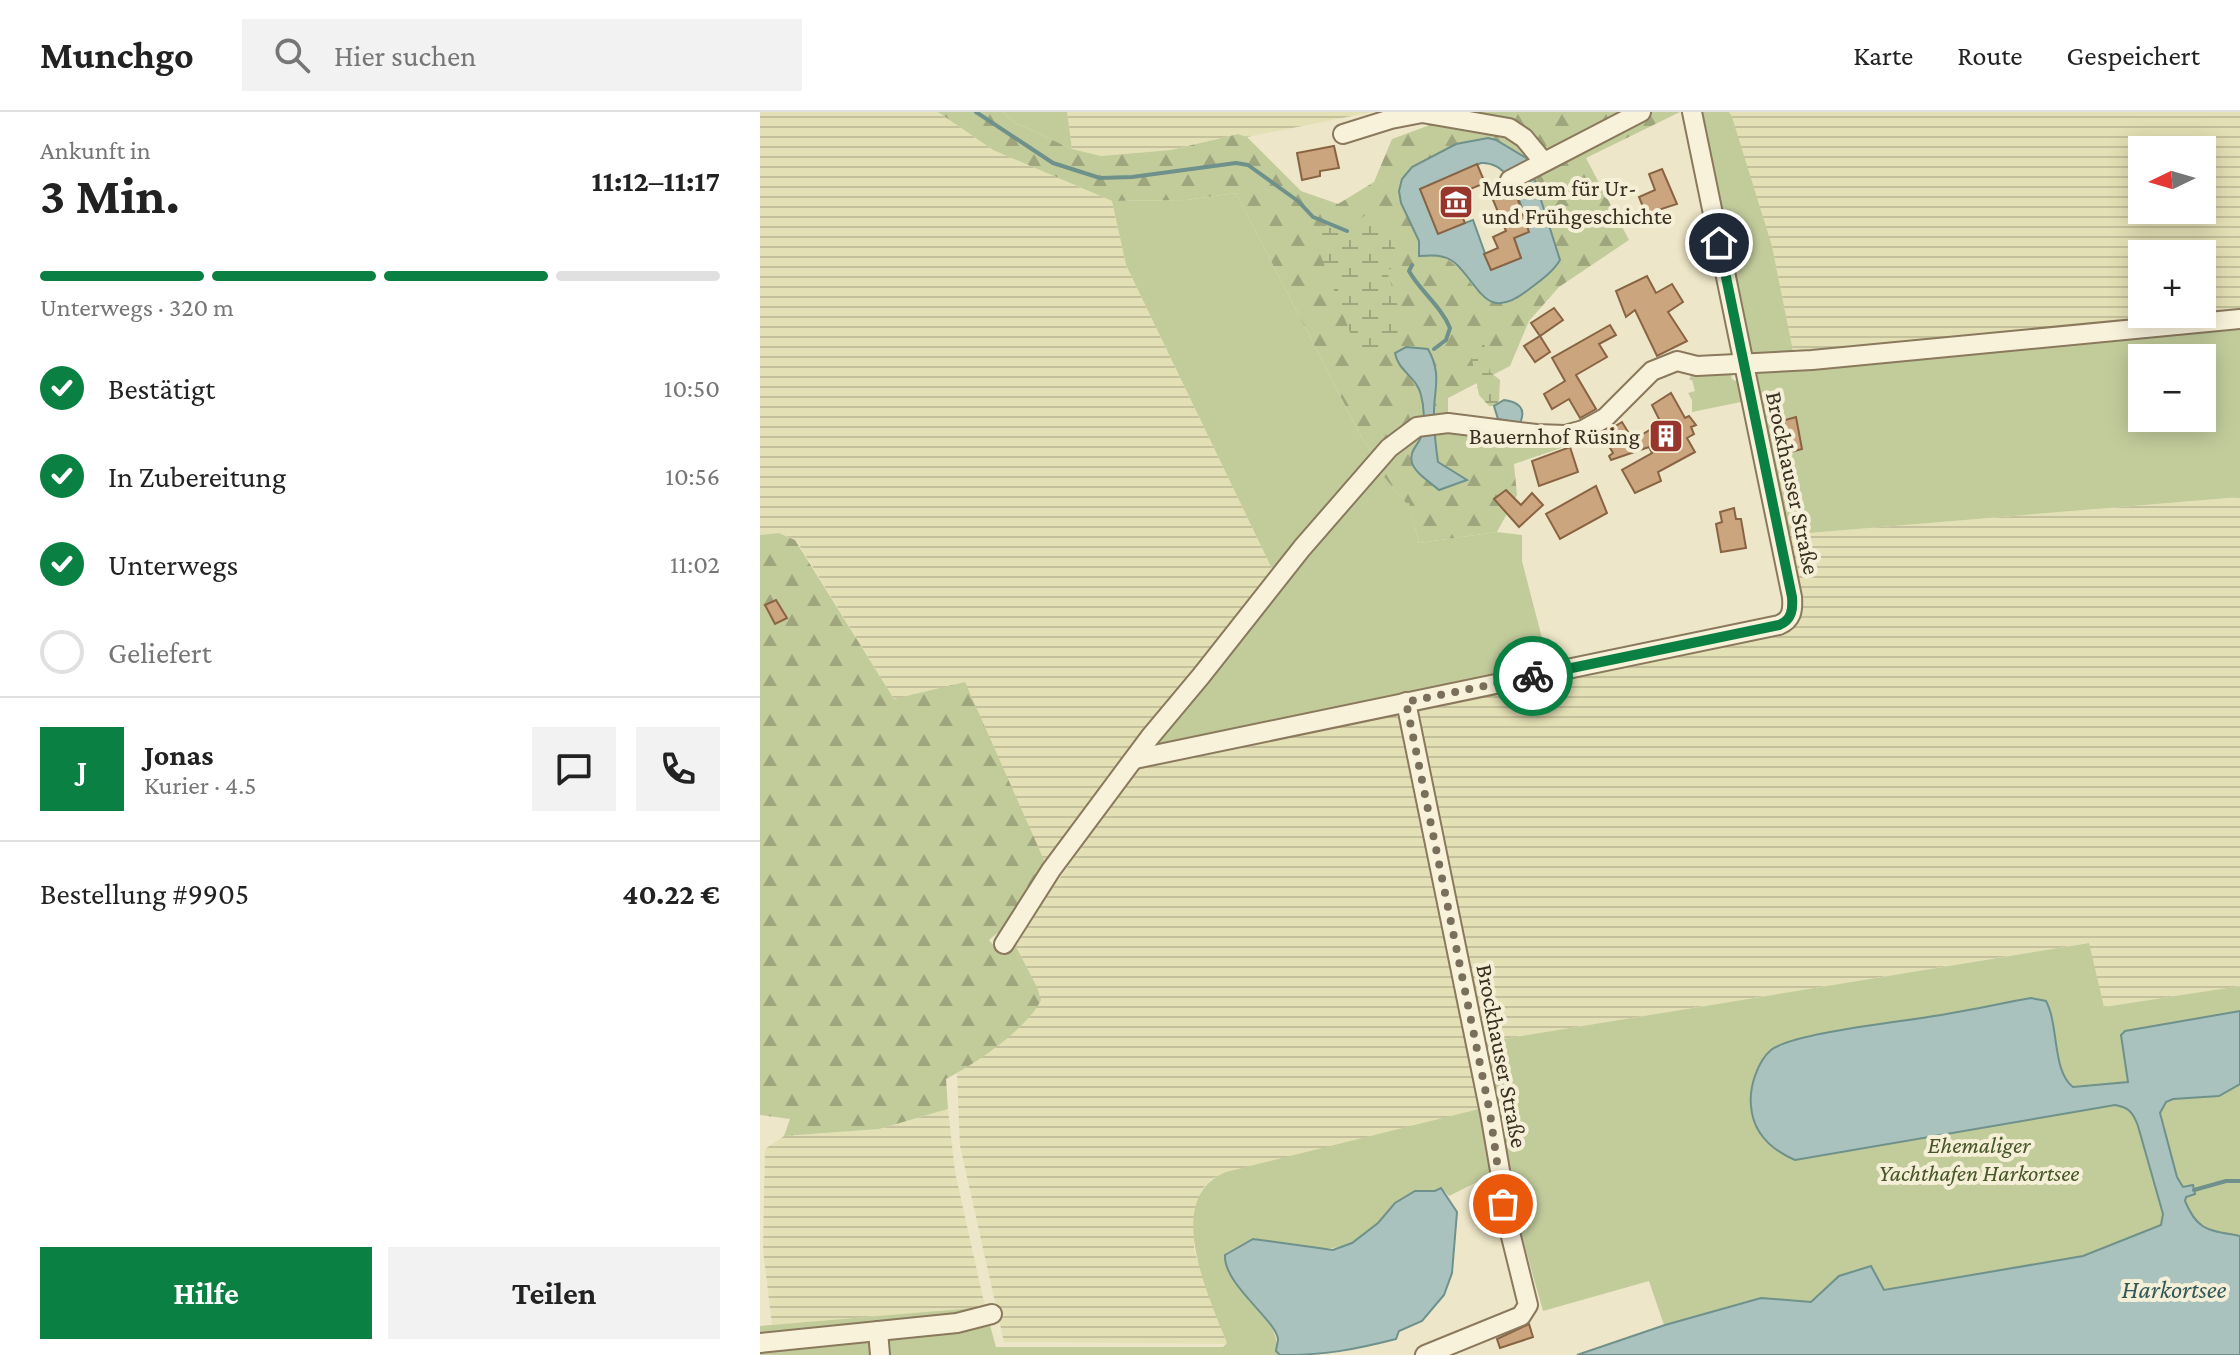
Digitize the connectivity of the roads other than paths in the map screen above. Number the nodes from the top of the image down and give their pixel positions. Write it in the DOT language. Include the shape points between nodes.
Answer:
graph roads {
  1 [pos="1641,112"];
  2 [pos="1692,112"];
  3 [pos="1343,134"];
  4 [pos="1539,164"];
  5 [pos="1510,180"];
  6 [pos="2240,319"];
  7 [pos="1743,362"];
  8 [pos="1406,702"];
  9 [pos="1135,759"];
  10 [pos="1004,944"];
  11 [pos="992,1314"];
  12 [pos="878,1331"];
  13 [pos="760,1343"];
  14 [pos="880,1355"];
  15 [pos="1425,1355"];
  1 -- 4 [label="street"];
  2 -- 7 [label="street, Brockhauser Straße"];
  3 -- 4 [label="street" via="1422,113 1509,128 1524,138"];
  4 -- 5 [label="street"];
  6 -- 7 [label="street"];
  7 -- 8 [label="street, Brockhauser Straße" via="1792,597 1789,619"];
  7 -- 9 [label="street" via="1697,366 1677,361 1652,371 1605,418 1565,435 1439,424 1417,427 1389,448 1302,548"];
  8 -- 9 [label="street, Brockhauser Straße"];
  8 -- 15 [label="street, Brockhauser Straße" via="1490,1113 1503,1204 1528,1305 1521,1316"];
  9 -- 10 [label="street" via="1051,870"];
  11 -- 12 [label="street"];
  12 -- 13 [label="street"];
  12 -- 14 [label="street"];
}
